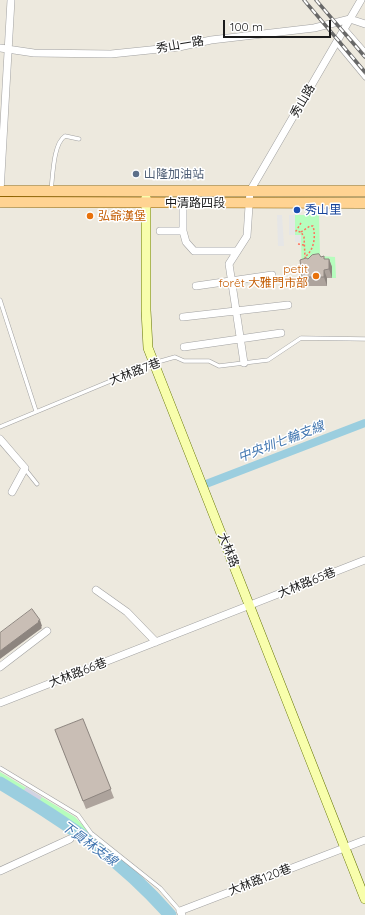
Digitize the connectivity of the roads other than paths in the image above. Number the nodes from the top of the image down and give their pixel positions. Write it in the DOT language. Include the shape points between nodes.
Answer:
graph roads {
  1 [pos="11,0"];
  2 [pos="361,0"];
  3 [pos="350,19"];
  4 [pos="365,24"];
  5 [pos="345,28"];
  6 [pos="336,43"];
  7 [pos="4,48"];
  8 [pos="365,51"];
  9 [pos="365,78"];
  10 [pos="79,139"];
  11 [pos="50,191"];
  12 [pos="146,191"];
  13 [pos="250,191"];
  14 [pos="365,191"];
  15 [pos="0,192"];
  16 [pos="0,202"];
  17 [pos="146,203"];
  18 [pos="183,203"];
  19 [pos="250,203"];
  20 [pos="365,203"];
  21 [pos="160,231"];
  22 [pos="183,231"];
  23 [pos="237,251"];
  24 [pos="272,275"];
  25 [pos="232,281"];
  26 [pos="196,286"];
  27 [pos="0,300"];
  28 [pos="288,304"];
  29 [pos="236,310"];
  30 [pos="183,317"];
  31 [pos="282,333"];
  32 [pos="240,339"];
  33 [pos="365,339"];
  34 [pos="184,347"];
  35 [pos="154,363"];
  36 [pos="244,363"];
  37 [pos="36,411"];
  38 [pos="0,427"];
  39 [pos="0,440"];
  40 [pos="24,468"];
  41 [pos="37,484"];
  42 [pos="12,492"];
  43 [pos="365,560"];
  44 [pos="96,590"];
  45 [pos="250,606"];
  46 [pos="47,631"];
  47 [pos="156,642"];
  48 [pos="0,667"];
  49 [pos="0,703"];
  50 [pos="0,768"];
  51 [pos="70,839"];
  52 [pos="365,840"];
  53 [pos="345,848"];
  54 [pos="0,871"];
  55 [pos="365,899"];
  56 [pos="181,913"];
  1 -- 7 [label="street"];
  2 -- 3 [label="street, 秀山路"];
  3 -- 4 [label="street"];
  3 -- 5 [label="street, 秀山路"];
  3 -- 7 [label="street, 秀山一路" via="314,28 111,54 34,53"];
  5 -- 6 [label="street, 秀山路"];
  5 -- 8 [label="lane"];
  6 -- 9 [label="lane"];
  6 -- 13 [label="street, 秀山路"];
  7 -- 15 [label="street"];
  10 -- 11 [label="lane" via="65,136 61,138 56,151"];
  11 -- 12 [label="main road, 中清路四段"];
  11 -- 15 [label="main road, 中清路四段"];
  12 -- 13 [label="main road, 中清路四段"];
  12 -- 17 [label="street, 大林路"];
  13 -- 14 [label="main road, 中清路四段"];
  13 -- 19 [label="street"];
  16 -- 17 [label="main road, 中清路四段"];
  17 -- 18 [label="main road, 中清路四段"];
  17 -- 35 [label="street, 大林路" via="146,310 148,348"];
  18 -- 19 [label="main road, 中清路四段"];
  18 -- 22 [label="street"];
  19 -- 20 [label="main road, 中清路四段"];
  19 -- 23 [label="street" via="247,236"];
  21 -- 22 [label="street"];
  22 -- 23 [label="street" via="186,242 194,251"];
  23 -- 25 [label="street" via="230,264"];
  24 -- 25 [label="street"];
  25 -- 26 [label="street"];
  25 -- 29 [label="street"];
  27 -- 37 [label="lane"];
  28 -- 29 [label="street"];
  29 -- 30 [label="street"];
  29 -- 32 [label="street"];
  31 -- 32 [label="street"];
  32 -- 34 [label="street"];
  32 -- 36 [label="street"];
  33 -- 36 [label="lane, 大林路7巷" via="301,338 268,360"];
  35 -- 36 [label="lane, 大林路7巷" via="175,357 184,361 209,361 219,366"];
  35 -- 37 [label="lane, 大林路7巷"];
  35 -- 45 [label="street, 大林路"];
  37 -- 38 [label="lane, 大林路7巷"];
  39 -- 40 [label="street"];
  40 -- 41 [label="lane"];
  40 -- 42 [label="street"];
  43 -- 45 [label="street, 大林路65巷"];
  44 -- 47 [label="street" via="127,612"];
  45 -- 47 [label="street, 大林路66巷"];
  45 -- 53 [label="street, 大林路"];
  46 -- 48 [label="street"];
  47 -- 49 [label="street, 大林路66巷"];
  50 -- 56 [label="lane" via="78,815 91,833 160,888"];
  51 -- 54 [label="street"];
  52 -- 53 [label="street, 大林路120巷"];
  53 -- 55 [label="street, 大林路"];
  53 -- 56 [label="street, 大林路120巷"];
}
